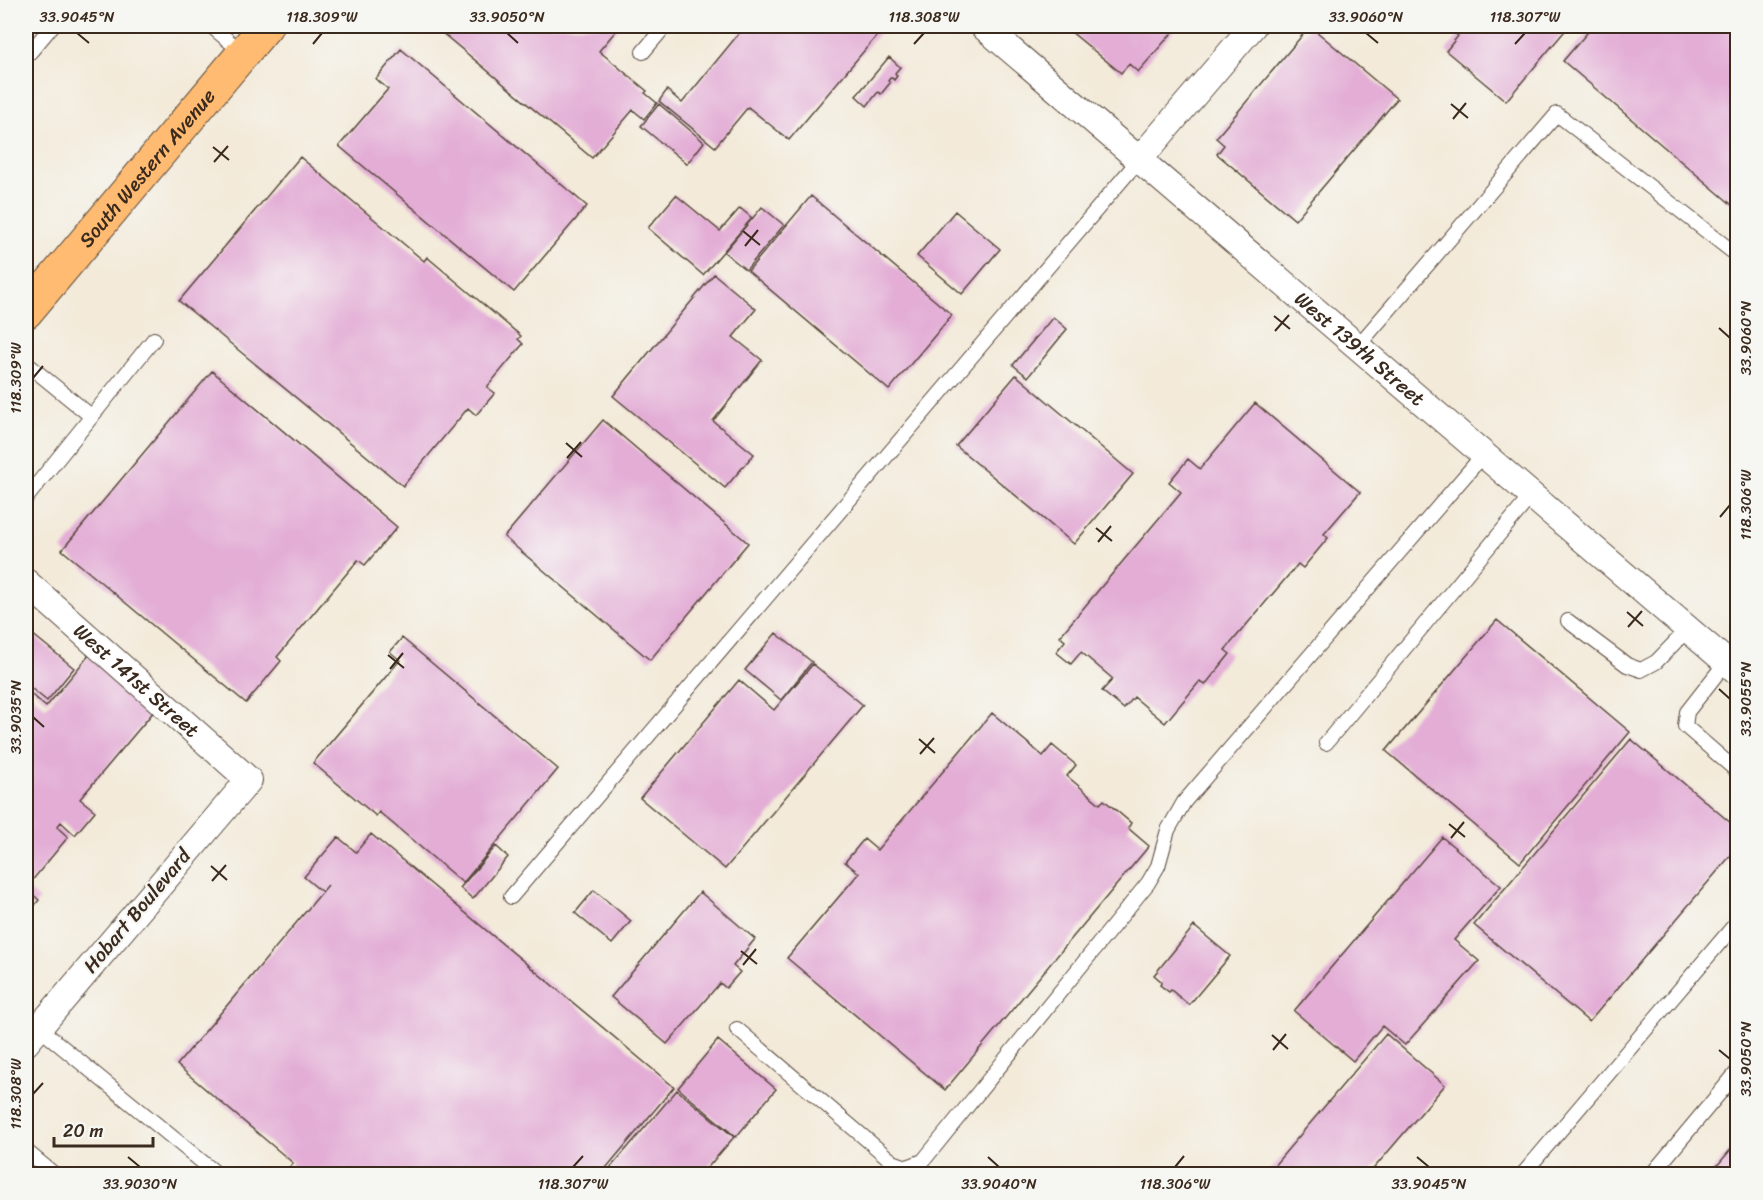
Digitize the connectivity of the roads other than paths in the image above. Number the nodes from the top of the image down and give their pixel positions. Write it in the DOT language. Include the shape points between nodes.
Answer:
graph roads {
  1 [pos="52,26"];
  2 [pos="211,26"];
  3 [pos="266,26"];
  4 [pos="665,26"];
  5 [pos="983,26"];
  6 [pos="1254,26"];
  7 [pos="643,52"];
  8 [pos="243,53"];
  9 [pos="26,57"];
  10 [pos="1138,160"];
  11 [pos="1737,256"];
  12 [pos="33,298"];
  13 [pos="154,339"];
  14 [pos="1356,347"];
  15 [pos="26,363"];
  16 [pos="92,416"];
  17 [pos="1483,455"];
  18 [pos="1531,496"];
  19 [pos="27,497"];
  20 [pos="26,582"];
  21 [pos="1568,621"];
  22 [pos="1688,630"];
  23 [pos="1732,667"];
  24 [pos="1326,743"];
  25 [pos="1737,772"];
  26 [pos="249,780"];
  27 [pos="511,897"];
  28 [pos="1737,921"];
  29 [pos="737,1029"];
  30 [pos="32,1035"];
  31 [pos="1737,1071"];
  32 [pos="26,1151"];
  33 [pos="54,1174"];
  34 [pos="217,1174"];
  35 [pos="1524,1174"];
  36 [pos="1652,1174"];
  1 -- 9 [label="lane"];
  2 -- 8 [label="lane"];
  3 -- 8 [label="main road, South Western Avenue"];
  4 -- 7 [label="lane"];
  5 -- 10 [label="street, West 139th Street"];
  6 -- 10 [label="street"];
  8 -- 12 [label="main road, South Western Avenue"];
  10 -- 14 [label="street, West 139th Street"];
  10 -- 27 [label="lane"];
  11 -- 14 [label="lane" via="1557,114"];
  13 -- 16 [label="lane"];
  14 -- 17 [label="street, West 139th Street"];
  15 -- 16 [label="lane"];
  16 -- 19 [label="lane"];
  17 -- 18 [label="street, West 139th Street"];
  17 -- 29 [label="lane" via="1184,802 1168,830 1158,866 1148,883 923,1161 908,1167 893,1162"];
  18 -- 22 [label="street, West 139th Street"];
  18 -- 24 [label="lane"];
  20 -- 26 [label="street, West 141st Street"];
  21 -- 22 [label="lane" via="1627,665 1641,670 1656,662"];
  22 -- 23 [label="street, West 139th Street"];
  23 -- 25 [label="lane" via="1687,712 1685,726"];
  26 -- 30 [label="street, Hobart Boulevard"];
  28 -- 35 [label="lane"];
  30 -- 34 [label="lane"];
  31 -- 36 [label="lane"];
  32 -- 33 [label="lane"];
}
